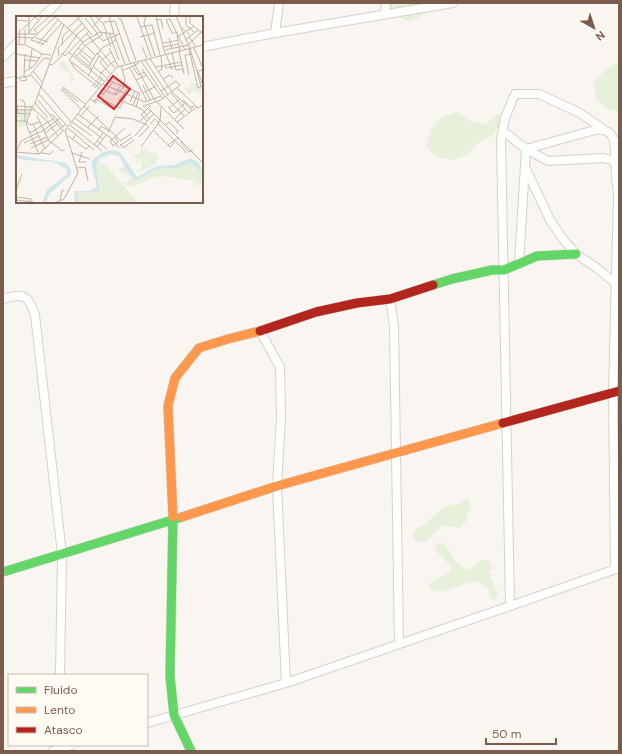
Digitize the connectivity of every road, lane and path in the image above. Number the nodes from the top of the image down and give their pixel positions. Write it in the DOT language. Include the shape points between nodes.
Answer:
graph roads {
  1 [pos="57,3"];
  2 [pos="176,3"];
  3 [pos="279,3"];
  4 [pos="386,3"];
  5 [pos="453,3"];
  6 [pos="385,14"];
  7 [pos="44,16"];
  8 [pos="174,16"];
  9 [pos="276,33"];
  10 [pos="16,44"];
  11 [pos="203,47"];
  12 [pos="3,57"];
  13 [pos="16,81"];
  14 [pos="3,83"];
  15 [pos="603,129"];
  16 [pos="503,130"];
  17 [pos="526,149"];
  18 [pos="615,163"];
  19 [pos="525,169"];
  20 [pos="576,254"];
  21 [pos="519,264"];
  22 [pos="504,270"];
  23 [pos="616,284"];
  24 [pos="3,299"];
  25 [pos="390,299"];
  26 [pos="260,331"];
  27 [pos="616,391"];
  28 [pos="507,422"];
  29 [pos="395,454"];
  30 [pos="278,486"];
  31 [pos="173,520"];
  32 [pos="62,554"];
  33 [pos="617,568"];
  34 [pos="4,570"];
  35 [pos="510,606"];
  36 [pos="399,644"];
  37 [pos="60,674"];
  38 [pos="286,683"];
  39 [pos="174,716"];
  40 [pos="148,723"];
  41 [pos="67,746"];
  42 [pos="57,748"];
  43 [pos="191,751"];
  1 -- 7 [label="street"];
  2 -- 8 [label="street"];
  3 -- 9 [label="street"];
  4 -- 6 [label="street"];
  5 -- 6 [label="street"];
  6 -- 9 [label="street"];
  9 -- 11 [label="street"];
  10 -- 12 [label="street"];
  13 -- 14 [label="street"];
  15 -- 16 [label="street" via="580,113 539,94 515,94"];
  15 -- 17 [label="street"];
  15 -- 18 [label="street" via="613,136"];
  16 -- 17 [label="street"];
  16 -- 22 [label="street" via="501,140"];
  17 -- 18 [label="street" via="548,161 604,158"];
  17 -- 19 [label="street"];
  18 -- 23 [label="street" via="618,196"];
  19 -- 20 [label="street" via="550,220"];
  19 -- 21 [label="street"];
  20 -- 21 [label="street" via="537,256"];
  20 -- 23 [label="street"];
  21 -- 22 [label="street"];
  22 -- 25 [label="street" via="492,270 452,279"];
  22 -- 28 [label="street"];
  23 -- 27 [label="street"];
  24 -- 32 [label="street" via="25,297 35,315"];
  25 -- 26 [label="street" via="316,312"];
  25 -- 29 [label="street" via="394,326"];
  26 -- 30 [label="street" via="280,367"];
  26 -- 31 [label="street" via="199,348 175,378 168,406"];
  27 -- 28 [label="street"];
  27 -- 33 [label="street"];
  28 -- 29 [label="street"];
  28 -- 35 [label="street"];
  29 -- 30 [label="street"];
  29 -- 36 [label="street"];
  30 -- 31 [label="street"];
  30 -- 38 [label="street"];
  31 -- 32 [label="street"];
  31 -- 39 [label="street" via="170,676"];
  32 -- 34 [label="street"];
  32 -- 37 [label="street"];
  33 -- 35 [label="street"];
  35 -- 36 [label="street"];
  36 -- 38 [label="street"];
  38 -- 39 [label="street"];
  39 -- 40 [label="street"];
  39 -- 43 [label="street"];
  41 -- 42 [label="street"];
}
